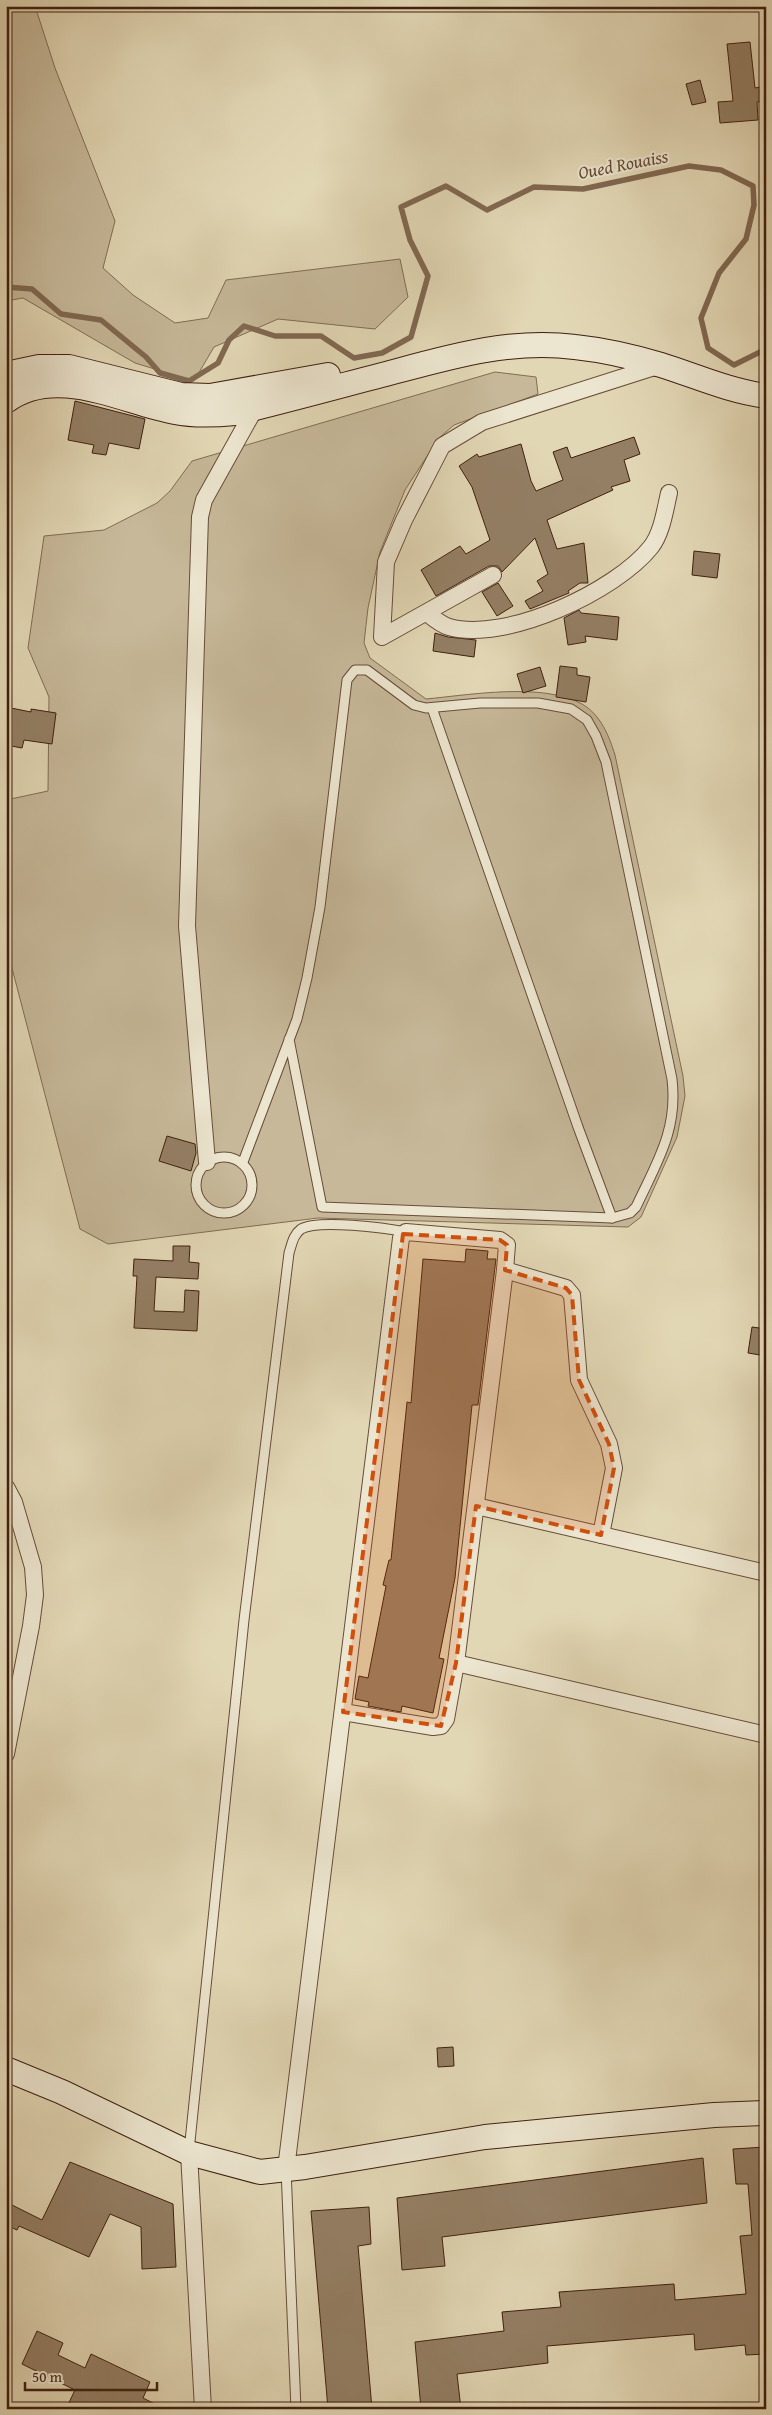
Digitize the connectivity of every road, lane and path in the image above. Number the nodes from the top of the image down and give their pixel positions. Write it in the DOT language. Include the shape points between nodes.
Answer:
graph roads {
  1 [pos="661,365"];
  2 [pos="6,374"];
  3 [pos="766,379"];
  4 [pos="267,385"];
  5 [pos="766,396"];
  6 [pos="6,401"];
  7 [pos="255,408"];
  8 [pos="669,493"];
  9 [pos="493,575"];
  10 [pos="426,614"];
  11 [pos="432,708"];
  12 [pos="290,1039"];
  13 [pos="207,1162"];
  14 [pos="243,1162"];
  15 [pos="612,1218"];
  16 [pos="406,1232"];
  17 [pos="505,1270"];
  18 [pos="6,1487"];
  19 [pos="10,1504"];
  20 [pos="476,1506"];
  21 [pos="601,1535"];
  22 [pos="766,1573"];
  23 [pos="456,1663"];
  24 [pos="343,1712"];
  25 [pos="766,1736"];
  26 [pos="6,1754"];
  27 [pos="6,2069"];
  28 [pos="766,2113"];
  29 [pos="189,2153"];
  30 [pos="286,2169"];
  31 [pos="202,2409"];
  32 [pos="296,2409"];
  1 -- 5 [label="street" via="722,386"];
  1 -- 7 [label="street" via="576,347 503,346"];
  1 -- 10 [label="street" via="482,422 442,446 386,562 382,636"];
  2 -- 4 [label="street" via="39,367 70,367 181,395 210,396"];
  3 -- 4 [label="street" via="724,372 632,342 588,334 544,332 499,334 455,341 329,375"];
  4 -- 7 [label="street"];
  6 -- 7 [label="street" via="16,394 45,385 76,387 194,415 229,414"];
  7 -- 13 [label="street" via="204,500 200,517 187,926"];
  8 -- 10 [label="street" via="652,546 612,580 557,611 499,628 474,630 448,627"];
  9 -- 10 [label="street"];
  11 -- 12 [label="lane" via="414,704 367,670 356,670 348,680 320,907 307,978"];
  11 -- 15 [label="lane"];
  11 -- 15 [label="lane" via="480,703 538,703 571,709 587,720 606,762 675,1101 666,1143 636,1207 630,1213"];
  12 -- 14 [label="lane"];
  12 -- 15 [label="lane" via="322,1207"];
  13 -- 14 [label="lane" via="228,1156"];
  13 -- 14 [label="lane" via="198,1174 197,1194 207,1208 226,1214 236,1211 250,1196 251,1176"];
  16 -- 17 [label="street" via="500,1240 507,1245"];
  16 -- 24 [label="street" via="401,1238"];
  16 -- 29 [label="lane" via="361,1226 308,1226 293,1238 244,1620"];
  17 -- 20 [label="street"];
  17 -- 21 [label="street" via="566,1288 572,1295 579,1380 609,1444 614,1468"];
  18 -- 19 [label="street"];
  19 -- 26 [label="street" via="33,1568 35,1595 32,1626"];
  20 -- 21 [label="street"];
  20 -- 23 [label="street"];
  21 -- 22 [label="street"];
  23 -- 24 [label="street" via="446,1719 441,1726"];
  23 -- 25 [label="street"];
  24 -- 30 [label="street"];
  27 -- 29 [label="street"];
  28 -- 30 [label="street" via="485,2137"];
  29 -- 30 [label="street" via="260,2172"];
  29 -- 31 [label="street"];
  30 -- 32 [label="lane"];
}
